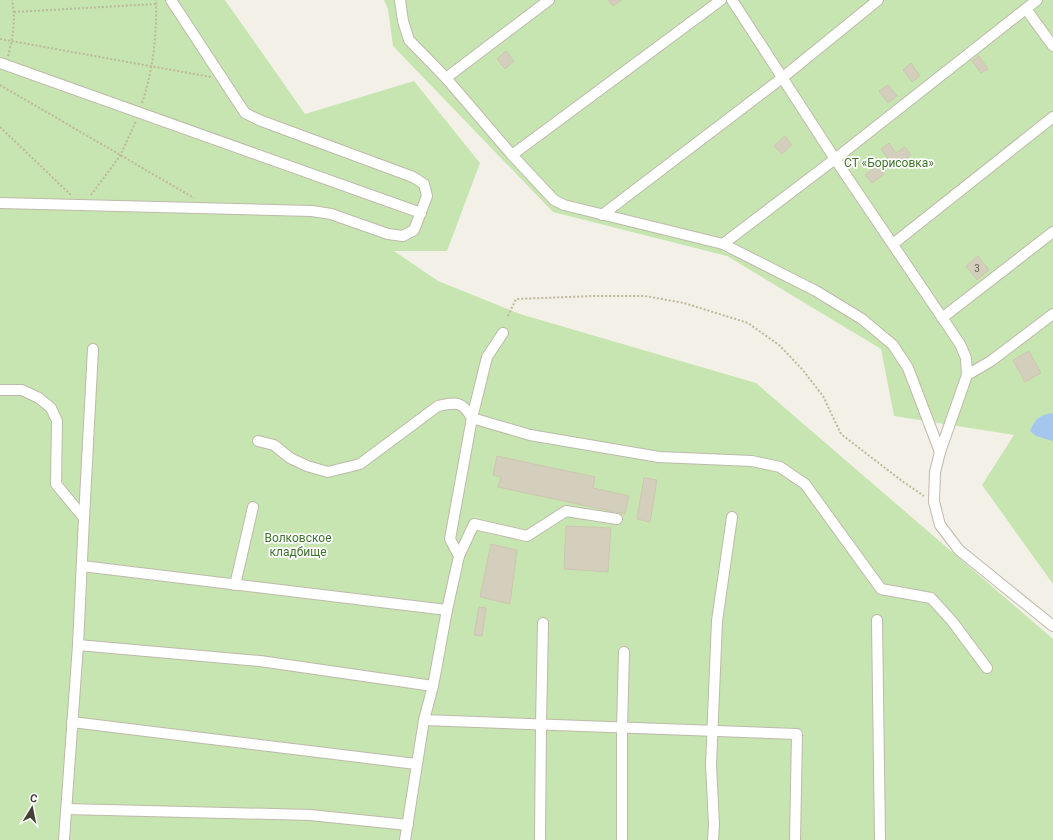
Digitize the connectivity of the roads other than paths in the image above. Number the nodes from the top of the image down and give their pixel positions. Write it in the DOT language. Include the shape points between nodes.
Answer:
graph roads {
  1 [pos="171,0"];
  2 [pos="400,0"];
  3 [pos="549,0"];
  4 [pos="721,0"];
  5 [pos="732,0"];
  6 [pos="878,0"];
  7 [pos="1037,0"];
  8 [pos="1026,9"];
  9 [pos="1053,46"];
  10 [pos="2,64"];
  11 [pos="446,78"];
  12 [pos="782,78"];
  13 [pos="1053,117"];
  14 [pos="512,155"];
  15 [pos="835,159"];
  16 [pos="0,203"];
  17 [pos="421,213"];
  18 [pos="602,215"];
  19 [pos="1053,232"];
  20 [pos="723,244"];
  21 [pos="893,244"];
  22 [pos="1053,314"];
  23 [pos="942,318"];
  24 [pos="503,333"];
  25 [pos="93,349"];
  26 [pos="967,375"];
  27 [pos="0,390"];
  28 [pos="472,418"];
  29 [pos="258,441"];
  30 [pos="940,452"];
  31 [pos="253,507"];
  32 [pos="732,517"];
  33 [pos="84,518"];
  34 [pos="617,519"];
  35 [pos="459,556"];
  36 [pos="82,566"];
  37 [pos="235,585"];
  38 [pos="447,610"];
  39 [pos="877,620"];
  40 [pos="543,623"];
  41 [pos="1053,626"];
  42 [pos="78,645"];
  43 [pos="624,652"];
  44 [pos="987,668"];
  45 [pos="433,686"];
  46 [pos="424,720"];
  47 [pos="72,722"];
  48 [pos="541,725"];
  49 [pos="622,728"];
  50 [pos="713,731"];
  51 [pos="416,764"];
  52 [pos="66,809"];
  53 [pos="408,825"];
  54 [pos="64,840"];
  55 [pos="405,840"];
  56 [pos="540,840"];
  57 [pos="622,840"];
  58 [pos="713,840"];
  59 [pos="796,840"];
  60 [pos="880,840"];
  1 -- 17 [label="street" via="245,113 413,177 424,184 427,196"];
  2 -- 11 [label="street" via="402,21 409,40"];
  3 -- 11 [label="street"];
  4 -- 14 [label="street"];
  5 -- 12 [label="street"];
  6 -- 12 [label="street"];
  7 -- 8 [label="street"];
  8 -- 9 [label="street"];
  8 -- 15 [label="street"];
  10 -- 17 [label="street"];
  11 -- 14 [label="street"];
  12 -- 15 [label="street"];
  12 -- 18 [label="street"];
  13 -- 21 [label="street"];
  14 -- 18 [label="street" via="554,200"];
  15 -- 20 [label="street"];
  15 -- 21 [label="street"];
  16 -- 17 [label="street" via="312,211 331,214 388,234 403,236 414,230"];
  18 -- 20 [label="street"];
  19 -- 23 [label="street"];
  20 -- 30 [label="street" via="816,291 862,319 893,345 908,368"];
  21 -- 23 [label="street"];
  22 -- 26 [label="street" via="991,361"];
  23 -- 26 [label="street" via="960,344 966,358"];
  24 -- 28 [label="street" via="487,357"];
  25 -- 33 [label="street"];
  26 -- 30 [label="street"];
  27 -- 33 [label="street" via="22,390 39,398 51,408 57,421 56,484"];
  28 -- 29 [label="street" via="466,407 454,403 438,406 360,464 328,472 307,466 290,458 274,445"];
  28 -- 35 [label="street" via="450,539"];
  28 -- 44 [label="street" via="530,435 659,457 752,461 780,467 805,484 881,589 931,598 952,621"];
  30 -- 41 [label="street" via="935,472 934,502 940,525 958,550"];
  31 -- 37 [label="street"];
  32 -- 50 [label="street" via="716,621"];
  33 -- 36 [label="street"];
  34 -- 35 [label="street" via="566,511 527,536 474,524"];
  35 -- 38 [label="street"];
  36 -- 37 [label="street"];
  36 -- 42 [label="street"];
  37 -- 38 [label="street"];
  38 -- 45 [label="street"];
  39 -- 60 [label="street"];
  40 -- 48 [label="street"];
  42 -- 45 [label="street" via="260,661"];
  42 -- 47 [label="street"];
  43 -- 49 [label="street"];
  45 -- 46 [label="street"];
  46 -- 48 [label="street"];
  46 -- 51 [label="street"];
  47 -- 51 [label="street"];
  47 -- 52 [label="street"];
  48 -- 49 [label="street"];
  48 -- 56 [label="street"];
  49 -- 50 [label="street"];
  49 -- 57 [label="street"];
  50 -- 58 [label="street"];
  50 -- 59 [label="street" via="797,734"];
  51 -- 53 [label="street"];
  52 -- 53 [label="street" via="310,814"];
  52 -- 54 [label="street"];
  53 -- 55 [label="street"];
}
